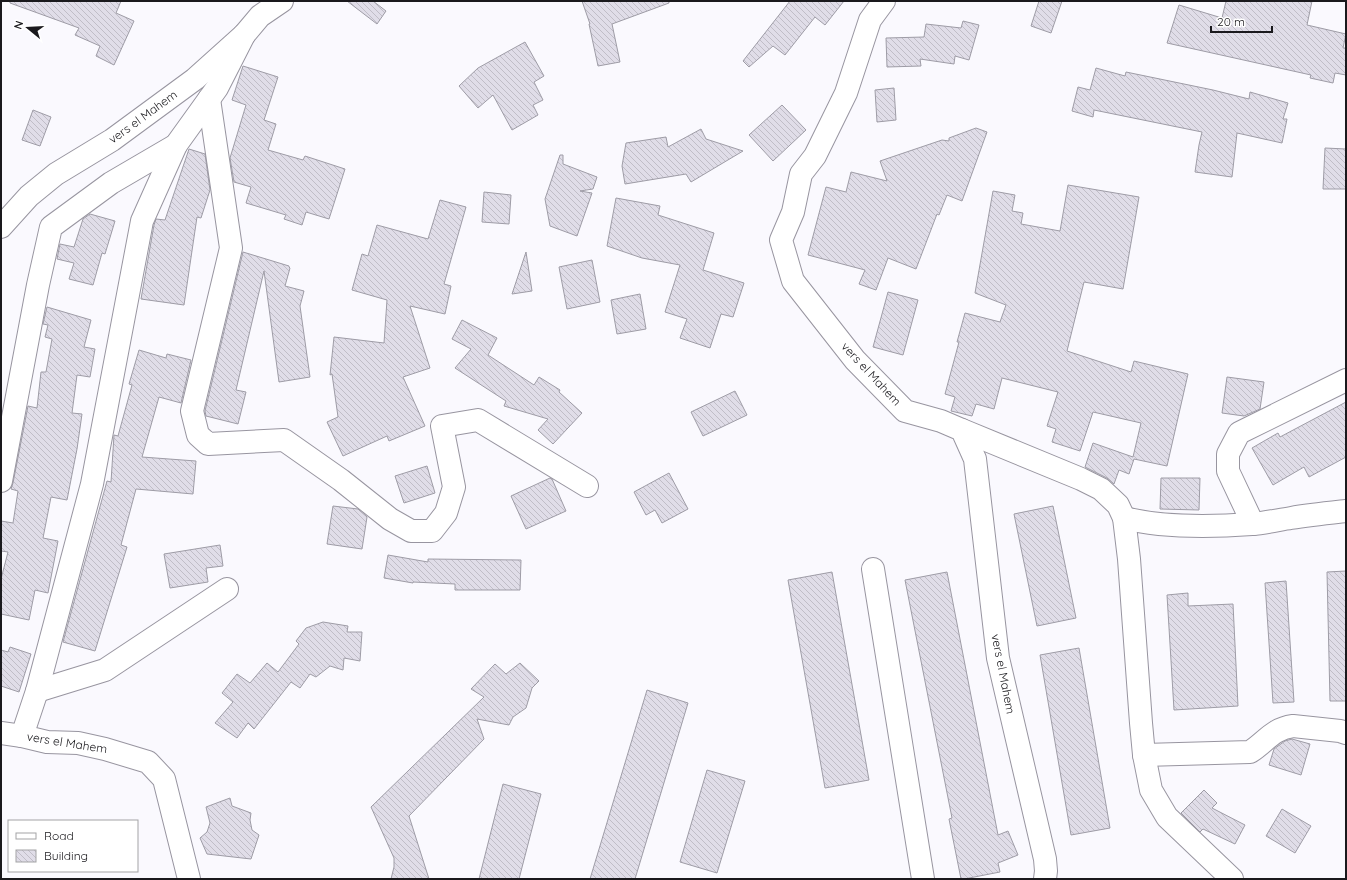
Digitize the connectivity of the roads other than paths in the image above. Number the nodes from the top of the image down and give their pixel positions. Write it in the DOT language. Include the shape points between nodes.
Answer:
graph roads {
  1 [pos="282,1"];
  2 [pos="884,1"];
  3 [pos="244,35"];
  4 [pos="209,99"];
  5 [pos="176,145"];
  6 [pos="1,227"];
  7 [pos="1346,380"];
  8 [pos="962,430"];
  9 [pos="1,481"];
  10 [pos="587,486"];
  11 [pos="1346,511"];
  12 [pos="1124,518"];
  13 [pos="1253,524"];
  14 [pos="873,569"];
  15 [pos="227,589"];
  16 [pos="37,691"];
  17 [pos="1346,733"];
  18 [pos="11,735"];
  19 [pos="1144,755"];
  20 [pos="189,879"];
  21 [pos="923,879"];
  22 [pos="1045,879"];
  23 [pos="1232,879"];
  1 -- 3 [label="street, vers el Mahem" via="260,16"];
  2 -- 8 [label="street, vers el Mahem" via="870,20 846,93 815,156 801,174 793,212 781,240 793,281 855,360 905,411"];
  3 -- 4 [label="street"];
  3 -- 6 [label="street, vers el Mahem" via="194,79 146,115 29,196"];
  4 -- 5 [label="street"];
  4 -- 10 [label="street" via="231,248 192,411 198,435 208,444 284,440 390,519 411,531 432,531 446,513 454,487 442,426 478,420"];
  5 -- 9 [label="street" via="110,183 51,226"];
  5 -- 16 [label="street" via="142,221 92,484"];
  7 -- 13 [label="street" via="1239,433 1228,454 1228,470"];
  8 -- 12 [label="street" via="1101,489 1118,505"];
  8 -- 22 [label="street, vers el Mahem" via="975,458 998,658 1045,859"];
  11 -- 13 [label="street"];
  12 -- 13 [label="street" via="1144,523 1174,525"];
  12 -- 19 [label="street"];
  14 -- 21 [label="street"];
  15 -- 16 [label="street" via="105,670"];
  16 -- 18 [label="street"];
  17 -- 19 [label="street" via="1293,726 1274,732 1250,752"];
  18 -- 20 [label="street, vers el Mahem" via="47,742 78,743 148,762 164,779"];
  19 -- 23 [label="street" via="1151,790 1167,817"];
}
